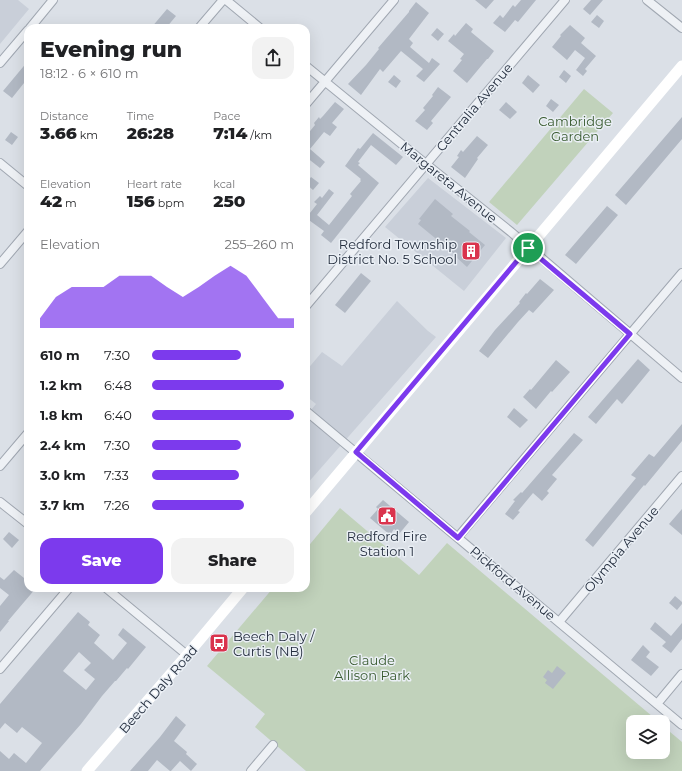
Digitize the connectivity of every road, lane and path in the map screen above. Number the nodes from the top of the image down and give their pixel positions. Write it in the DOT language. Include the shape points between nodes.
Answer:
graph roads {
  1 [pos="53,0"];
  2 [pos="224,0"];
  3 [pos="394,0"];
  4 [pos="565,0"];
  5 [pos="647,0"];
  6 [pos="33,24"];
  7 [pos="203,24"];
  8 [pos="255,24"];
  9 [pos="682,28"];
  10 [pos="24,35"];
  11 [pos="0,63"];
  12 [pos="682,66"];
  13 [pos="310,69"];
  14 [pos="325,82"];
  15 [pos="310,99"];
  16 [pos="0,163"];
  17 [pos="426,164"];
  18 [pos="24,183"];
  19 [pos="24,236"];
  20 [pos="528,248"];
  21 [pos="0,264"];
  22 [pos="682,273"];
  23 [pos="310,301"];
  24 [pos="630,334"];
  25 [pos="682,378"];
  26 [pos="310,414"];
  27 [pos="24,438"];
  28 [pos="356,452"];
  29 [pos="0,466"];
  30 [pos="682,476"];
  31 [pos="0,502"];
  32 [pos="310,507"];
  33 [pos="24,521"];
  34 [pos="458,538"];
  35 [pos="66,592"];
  36 [pos="111,592"];
  37 [pos="240,592"];
  38 [pos="559,622"];
  39 [pos="187,655"];
  40 [pos="0,669"];
  41 [pos="682,674"];
  42 [pos="657,704"];
  43 [pos="682,725"];
  44 [pos="273,745"];
  45 [pos="87,771"];
  46 [pos="251,771"];
  1 -- 6 [label="street"];
  2 -- 7 [label="street"];
  2 -- 8 [label="street"];
  3 -- 14 [label="street"];
  4 -- 17 [label="street, Centralia Avenue"];
  5 -- 9 [label="street"];
  10 -- 11 [label="street"];
  12 -- 20 [label="main road"];
  13 -- 14 [label="street, Margareta Avenue"];
  14 -- 15 [label="street"];
  14 -- 17 [label="street, Margareta Avenue"];
  16 -- 18 [label="street"];
  17 -- 20 [label="street, Margareta Avenue"];
  17 -- 23 [label="street, Centralia Avenue"];
  19 -- 21 [label="street"];
  20 -- 24 [label="street, Margareta Avenue"];
  20 -- 28 [label="main road"];
  22 -- 24 [label="street"];
  24 -- 25 [label="street, Margareta Avenue"];
  24 -- 34 [label="street"];
  26 -- 28 [label="street, Pickford Avenue"];
  27 -- 29 [label="street"];
  28 -- 32 [label="main road"];
  28 -- 34 [label="street, Pickford Avenue"];
  30 -- 38 [label="street, Olympia Avenue"];
  31 -- 33 [label="street"];
  34 -- 38 [label="street, Pickford Avenue"];
  35 -- 40 [label="street"];
  36 -- 39 [label="street"];
  37 -- 39 [label="main road, Beech Daly Road"];
  38 -- 42 [label="street, Pickford Avenue"];
  39 -- 45 [label="main road, Beech Daly Road"];
  41 -- 42 [label="street"];
  42 -- 43 [label="street, Pickford Avenue"];
  44 -- 46 [label="street"];
}
